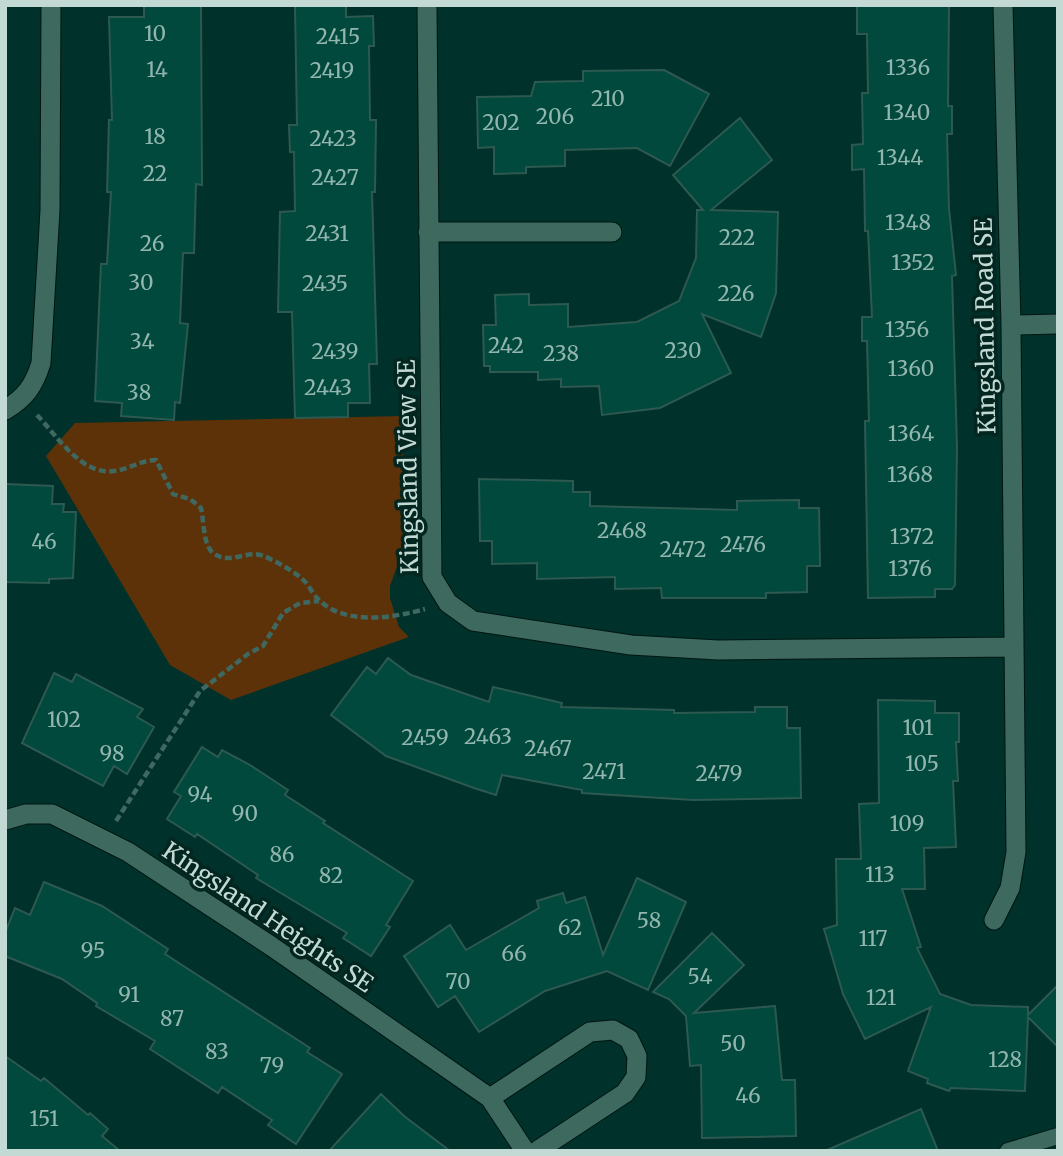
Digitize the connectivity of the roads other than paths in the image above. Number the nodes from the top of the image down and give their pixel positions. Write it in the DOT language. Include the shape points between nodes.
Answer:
graph roads {
  1 [pos="51,5"];
  2 [pos="427,5"];
  3 [pos="1003,5"];
  4 [pos="428,232"];
  5 [pos="612,233"];
  6 [pos="1058,324"];
  7 [pos="1011,325"];
  8 [pos="5,411"];
  9 [pos="1013,647"];
  10 [pos="5,820"];
  11 [pos="994,920"];
  12 [pos="490,1098"];
  13 [pos="1058,1136"];
  14 [pos="525,1151"];
  15 [pos="537,1151"];
  16 [pos="1008,1151"];
  1 -- 8 [label="street" via="50,210 41,363 23,399"];
  2 -- 4 [label="street, Kingsland View SE"];
  3 -- 7 [label="street, Kingsland Road SE"];
  4 -- 5 [label="street"];
  4 -- 9 [label="street, Kingsland View SE" via="432,577 448,603 473,621 631,646 718,650"];
  6 -- 7 [label="street"];
  7 -- 9 [label="street, Kingsland Road SE"];
  9 -- 11 [label="street, Kingsland Road SE" via="1016,852 1010,888"];
  10 -- 12 [label="street, Kingsland Heights SE" via="52,814 128,852"];
  12 -- 14 [label="street, Kingsland Heights SE"];
  12 -- 15 [label="street" via="590,1032 613,1030 629,1039 637,1056 636,1077 625,1093"];
  13 -- 16 [label="lane"];
}
